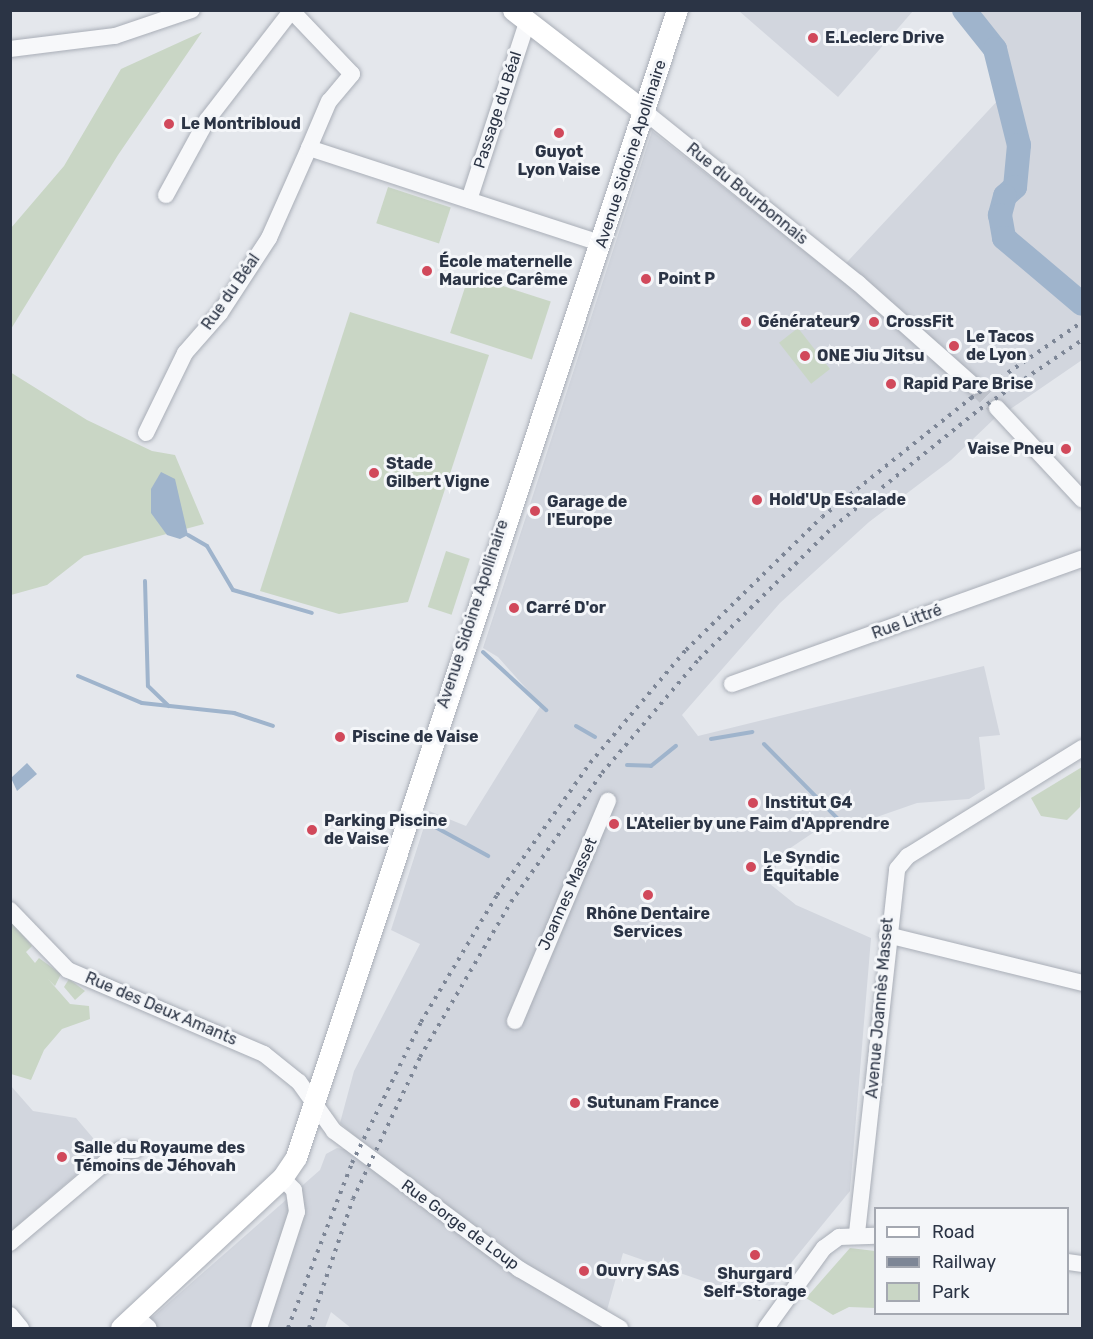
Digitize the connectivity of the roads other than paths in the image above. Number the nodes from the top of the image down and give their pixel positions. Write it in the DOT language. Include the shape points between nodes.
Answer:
graph roads {
  1 [pos="192,10"];
  2 [pos="677,10"];
  3 [pos="292,11"];
  4 [pos="520,15"];
  5 [pos="10,49"];
  6 [pos="645,112"];
  7 [pos="309,148"];
  8 [pos="166,195"];
  9 [pos="469,200"];
  10 [pos="602,244"];
  11 [pos="974,386"];
  12 [pos="997,408"];
  13 [pos="146,433"];
  14 [pos="1083,499"];
  15 [pos="1083,559"];
  16 [pos="732,684"];
  17 [pos="1083,748"];
  18 [pos="608,801"];
  19 [pos="10,910"];
  20 [pos="886,935"];
  21 [pos="1083,983"];
  22 [pos="515,1021"];
  23 [pos="314,1103"];
  24 [pos="135,1150"];
  25 [pos="282,1178"];
  26 [pos="857,1233"];
  27 [pos="874,1236"];
  28 [pos="10,1243"];
  29 [pos="10,1315"];
  30 [pos="135,1324"];
  31 [pos="21,1329"];
  32 [pos="259,1329"];
  33 [pos="620,1329"];
  34 [pos="766,1329"];
  1 -- 5 [label="street" via="115,36"];
  2 -- 6 [label="main road, Avenue Sidoine Apollinaire"];
  3 -- 7 [label="street, Rue du Béal" via="352,74 329,101"];
  3 -- 8 [label="street" via="207,120"];
  4 -- 6 [label="main road, Rue du Bourbonnais"];
  4 -- 9 [label="street, Passage du Béal"];
  6 -- 10 [label="main road, Avenue Sidoine Apollinaire"];
  6 -- 11 [label="street, Rue du Bourbonnais" via="858,283"];
  7 -- 9 [label="street"];
  7 -- 13 [label="street, Rue du Béal" via="269,238 220,314 185,353"];
  9 -- 10 [label="street"];
  10 -- 23 [label="main road, Avenue Sidoine Apollinaire" via="520,472"];
  12 -- 14 [label="street"];
  15 -- 16 [label="street, Rue Littré"];
  17 -- 20 [label="street, Avenue Joannès Masset" via="908,856 891,884"];
  18 -- 22 [label="street, Joannes Masset"];
  19 -- 23 [label="street, Rue des Deux Amants" via="68,970 264,1054 299,1082"];
  20 -- 21 [label="street"];
  20 -- 26 [label="street, Avenue Joannès Masset"];
  23 -- 25 [label="main road, Avenue Sidoine Apollinaire"];
  23 -- 33 [label="street, Rue Gorge de Loup" via="334,1131 500,1255"];
  24 -- 28 [label="street" via="120,1150"];
  25 -- 30 [label="main road, Avenue Sidoine Apollinaire"];
  25 -- 32 [label="street" via="294,1190 297,1212"];
  26 -- 27 [label="street"];
  26 -- 34 [label="street" via="824,1248"];
  29 -- 31 [label="street"];
}
